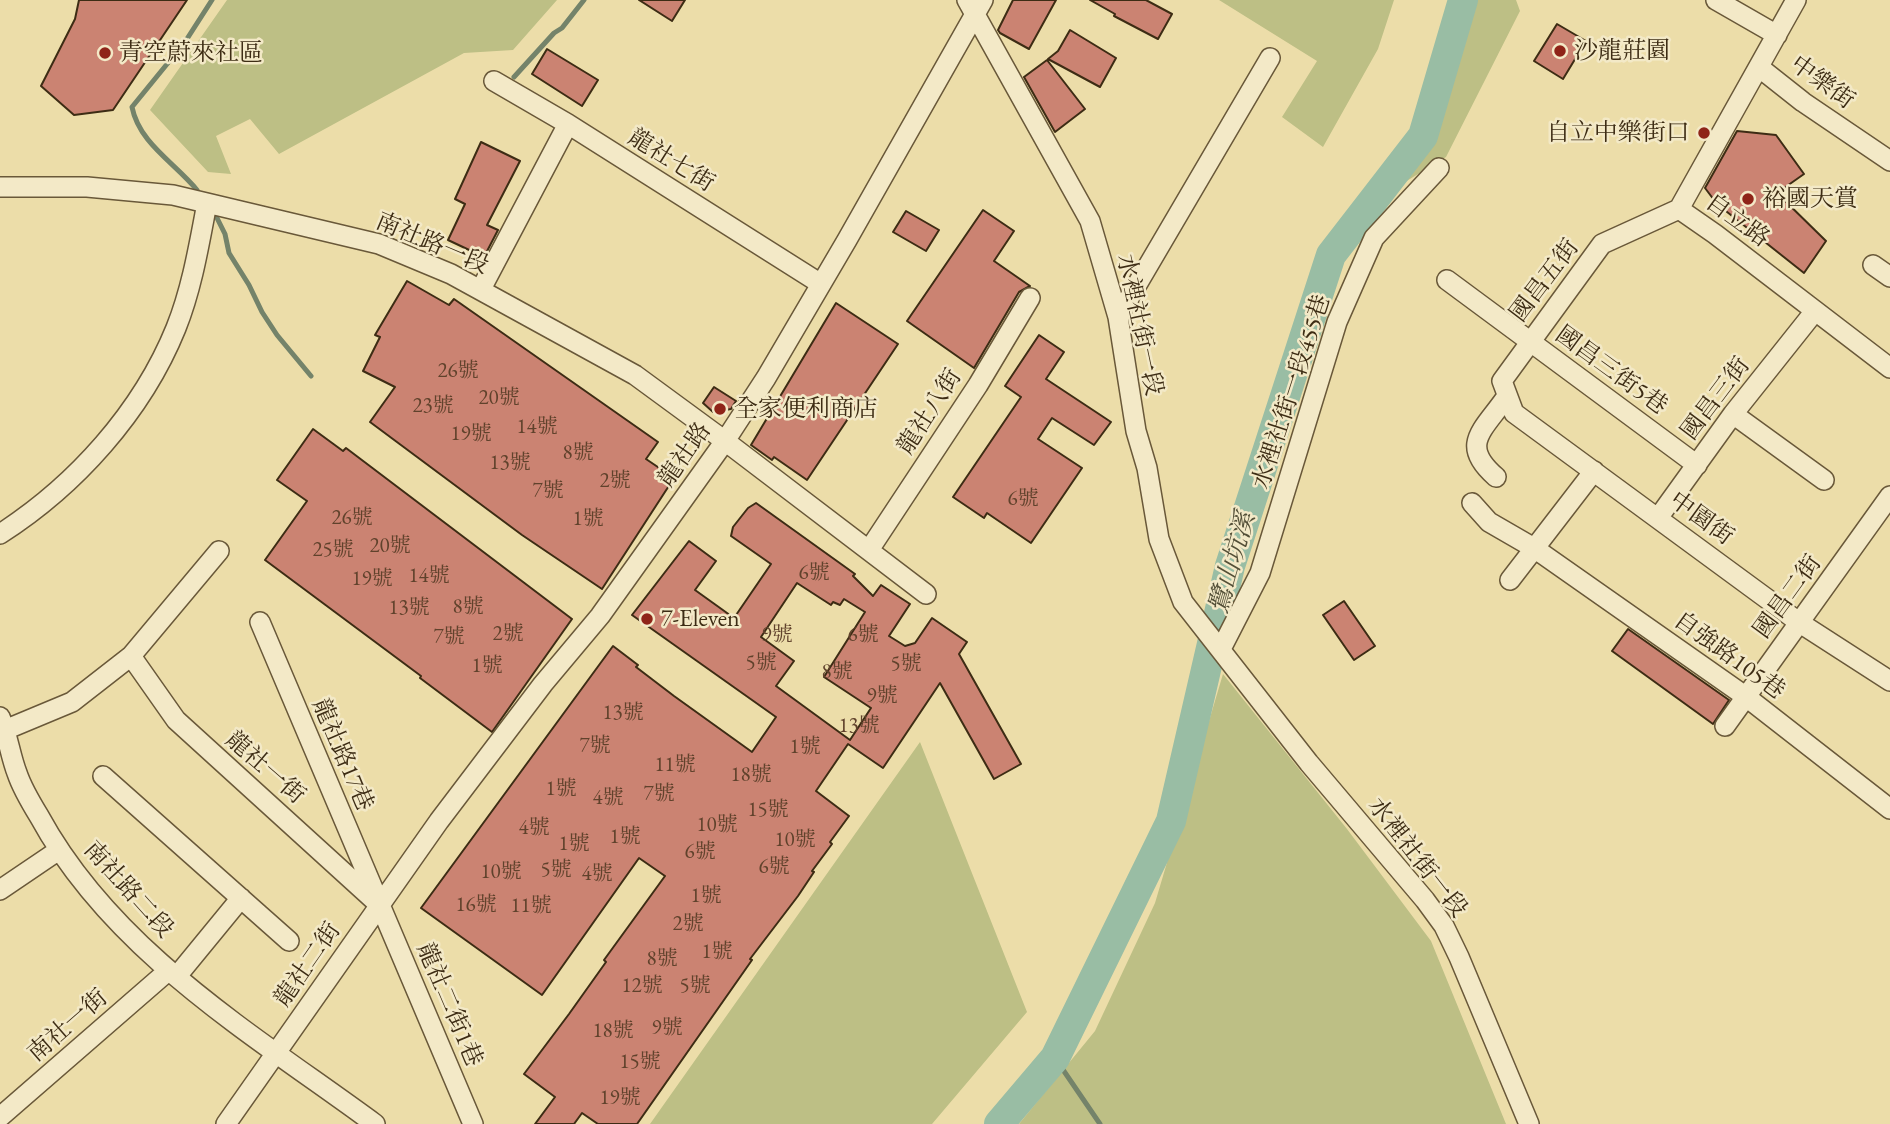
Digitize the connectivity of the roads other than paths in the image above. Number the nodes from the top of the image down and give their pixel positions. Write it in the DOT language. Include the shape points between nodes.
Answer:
graph roads {
  1 [pos="1716,0"];
  2 [pos="1796,0"];
  3 [pos="975,5"];
  4 [pos="1777,35"];
  5 [pos="1270,58"];
  6 [pos="1760,68"];
  7 [pos="494,81"];
  8 [pos="568,124"];
  9 [pos="1890,161"];
  10 [pos="1439,168"];
  11 [pos="0,187"];
  12 [pos="207,203"];
  13 [pos="1678,209"];
  14 [pos="1873,265"];
  15 [pos="1890,277"];
  16 [pos="1447,280"];
  17 [pos="821,284"];
  18 [pos="481,289"];
  19 [pos="1030,298"];
  20 [pos="1815,311"];
  21 [pos="1118,317"];
  22 [pos="1530,342"];
  23 [pos="1890,368"];
  24 [pos="1505,388"];
  25 [pos="1733,414"];
  26 [pos="725,441"];
  27 [pos="1697,465"];
  28 [pos="1594,471"];
  29 [pos="1496,477"];
  30 [pos="1824,480"];
  31 [pos="1890,496"];
  32 [pos="1472,503"];
  33 [pos="1658,518"];
  34 [pos="0,534"];
  35 [pos="1534,548"];
  36 [pos="869,550"];
  37 [pos="219,551"];
  38 [pos="1510,580"];
  39 [pos="926,594"];
  40 [pos="260,622"];
  41 [pos="1800,622"];
  42 [pos="1221,649"];
  43 [pos="131,656"];
  44 [pos="1890,681"];
  45 [pos="1745,696"];
  46 [pos="2,726"];
  47 [pos="1725,726"];
  48 [pos="103,776"];
  49 [pos="1890,809"];
  50 [pos="59,850"];
  51 [pos="0,890"];
  52 [pos="241,898"];
  53 [pos="380,906"];
  54 [pos="289,941"];
  55 [pos="172,974"];
  56 [pos="276,1053"];
  57 [pos="0,1117"];
  58 [pos="226,1124"];
  59 [pos="375,1124"];
  60 [pos="472,1124"];
  61 [pos="1529,1124"];
  1 -- 4 [label="street"];
  2 -- 4 [label="street, 自立路"];
  3 -- 17 [label="street, 龍社路"];
  3 -- 21 [label="street, 水裡社街一段" via="1090,221"];
  4 -- 6 [label="street, 自立路"];
  5 -- 21 [label="street"];
  6 -- 9 [label="street, 中樂街"];
  6 -- 13 [label="street, 自立路"];
  7 -- 8 [label="street, 龍社七街"];
  8 -- 17 [label="street, 龍社七街"];
  8 -- 18 [label="street"];
  10 -- 42 [label="street, 水裡社街一段455巷" via="1374,238 1337,322 1259,573"];
  11 -- 12 [label="street, 南社路一段" via="132,190"];
  12 -- 18 [label="street, 南社路一段" via="379,244"];
  12 -- 34 [label="street" via="184,303 152,376 99,449 32,513"];
  13 -- 20 [label="street, 自立路"];
  13 -- 22 [label="street, 國昌五街" via="1602,244"];
  14 -- 15 [label="street"];
  16 -- 22 [label="street, 國昌三街5巷"];
  17 -- 26 [label="street, 龍社路"];
  18 -- 26 [label="street, 南社路一段" via="635,375"];
  19 -- 36 [label="street, 龍社八街"];
  20 -- 23 [label="street, 自立路"];
  20 -- 25 [label="street, 國昌三街"];
  21 -- 42 [label="street, 水裡社街一段" via="1159,539 1183,602"];
  22 -- 24 [label="street, 國昌五街"];
  22 -- 27 [label="street, 國昌三街5巷"];
  24 -- 28 [label="street, 中園街" via="1514,414"];
  24 -- 29 [label="street, 國昌五街" via="1475,442 1476,454"];
  25 -- 27 [label="street, 國昌三街"];
  25 -- 30 [label="street"];
  26 -- 36 [label="street"];
  26 -- 53 [label="street, 龍社路" via="600,616 439,821"];
  27 -- 33 [label="street, 國昌三街"];
  28 -- 33 [label="street, 中園街"];
  28 -- 35 [label="street"];
  31 -- 41 [label="street, 國昌二街"];
  32 -- 35 [label="street, 自強路105巷" via="1489,522"];
  33 -- 41 [label="street, 中園街"];
  35 -- 38 [label="street"];
  35 -- 45 [label="street, 自強路105巷"];
  36 -- 39 [label="street"];
  37 -- 43 [label="street"];
  40 -- 53 [label="street, 龍社路17巷"];
  41 -- 44 [label="street, 中園街"];
  41 -- 45 [label="street, 國昌二街"];
  42 -- 61 [label="street, 水裡社街一段" via="1444,926"];
  43 -- 46 [label="street" via="72,702"];
  43 -- 53 [label="street, 龍社一街" via="176,720"];
  45 -- 47 [label="street, 國昌二街"];
  45 -- 49 [label="street, 自強路105巷"];
  46 -- 50 [label="street, 南社路二段" via="17,775"];
  48 -- 52 [label="street"];
  50 -- 51 [label="street"];
  50 -- 55 [label="street, 南社路二段" via="108,909"];
  52 -- 54 [label="street"];
  52 -- 55 [label="street, 南社一街"];
  53 -- 56 [label="street, 龍社二街"];
  53 -- 60 [label="street, 龍社二街1巷"];
  55 -- 56 [label="street, 南社路二段"];
  55 -- 57 [label="street, 南社一街"];
  56 -- 58 [label="street, 龍社二街"];
  56 -- 59 [label="street"];
}
